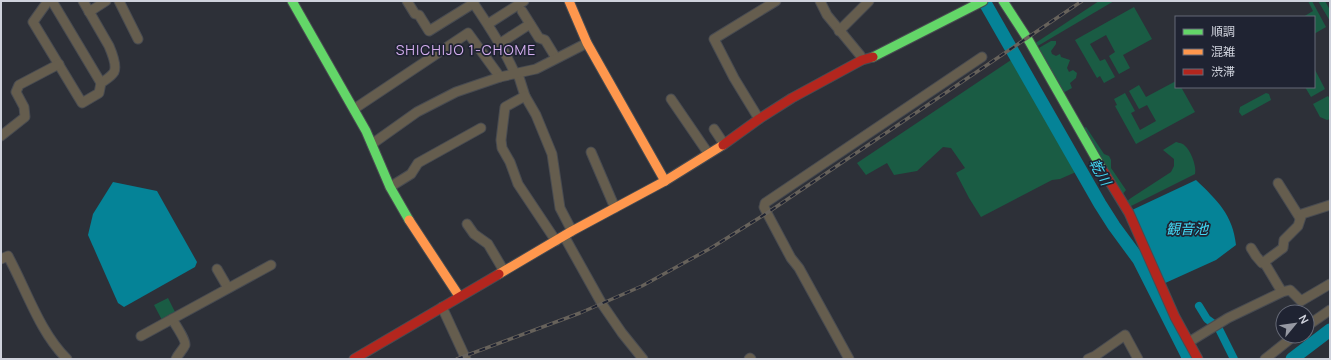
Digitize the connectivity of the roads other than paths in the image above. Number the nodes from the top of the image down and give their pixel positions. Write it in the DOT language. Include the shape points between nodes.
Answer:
graph roads {
  1 [pos="48,1"];
  2 [pos="52,1"];
  3 [pos="83,1"];
  4 [pos="106,1"];
  5 [pos="119,1"];
  6 [pos="292,1"];
  7 [pos="407,1"];
  8 [pos="524,1"];
  9 [pos="569,1"];
  10 [pos="776,1"];
  11 [pos="820,1"];
  12 [pos="868,1"];
  13 [pos="1003,1"];
  14 [pos="473,2"];
  15 [pos="977,2"];
  16 [pos="522,10"];
  17 [pos="89,12"];
  18 [pos="488,24"];
  19 [pos="530,24"];
  20 [pos="839,30"];
  21 [pos="138,38"];
  22 [pos="587,43"];
  23 [pos="499,44"];
  24 [pos="982,57"];
  25 [pos="556,58"];
  26 [pos="862,60"];
  27 [pos="59,64"];
  28 [pos="516,74"];
  29 [pos="500,77"];
  30 [pos="101,83"];
  31 [pos="525,96"];
  32 [pos="671,99"];
  33 [pos="354,109"];
  34 [pos="759,119"];
  35 [pos="481,128"];
  36 [pos="714,129"];
  37 [pos="1,136"];
  38 [pos="372,144"];
  39 [pos="724,144"];
  40 [pos="591,152"];
  41 [pos="708,153"];
  42 [pos="665,180"];
  43 [pos="1278,183"];
  44 [pos="390,186"];
  45 [pos="1330,205"];
  46 [pos="615,208"];
  47 [pos="1300,218"];
  48 [pos="467,224"];
  49 [pos="572,231"];
  50 [pos="560,239"];
  51 [pos="1251,248"];
  52 [pos="1,260"];
  53 [pos="1264,262"];
  54 [pos="271,265"];
  55 [pos="217,269"];
  56 [pos="504,271"];
  57 [pos="1330,284"];
  58 [pos="228,288"];
  59 [pos="1282,292"];
  60 [pos="459,296"];
  61 [pos="442,307"];
  62 [pos="1330,310"];
  63 [pos="172,319"];
  64 [pos="1315,320"];
  65 [pos="141,336"];
  66 [pos="1189,342"];
  67 [pos="1284,344"];
  68 [pos="1104,355"];
  69 [pos="66,359"];
  70 [pos="176,359"];
  71 [pos="354,359"];
  72 [pos="466,359"];
  73 [pos="643,359"];
  74 [pos="849,359"];
  75 [pos="1088,359"];
  76 [pos="1138,359"];
  77 [pos="1198,359"];
  78 [pos="1265,359"];
  1 -- 27 [label="street" via="33,22"];
  2 -- 30 [label="street"];
  3 -- 17 [label="street"];
  4 -- 17 [label="street"];
  5 -- 21 [label="street"];
  6 -- 33 [label="street"];
  7 -- 14 [label="street" via="430,31"];
  8 -- 18 [label="street"];
  9 -- 22 [label="street"];
  10 -- 34 [label="street" via="714,39"];
  11 -- 20 [label="street"];
  12 -- 20 [label="street"];
  13 -- 66 [label="street" via="1129,213 1175,317"];
  14 -- 18 [label="street"];
  15 -- 26 [label="street"];
  16 -- 19 [label="street"];
  17 -- 30 [label="street" via="110,46 115,69 112,75"];
  18 -- 23 [label="street"];
  19 -- 23 [label="street"];
  19 -- 25 [label="street" via="539,38 545,40"];
  20 -- 26 [label="street"];
  22 -- 25 [label="street"];
  22 -- 42 [label="street"];
  23 -- 28 [label="street"];
  24 -- 74 [label="street" via="766,203 764,207"];
  25 -- 28 [label="street" via="536,69"];
  26 -- 34 [label="street"];
  27 -- 30 [label="street" via="82,103 100,93"];
  27 -- 37 [label="street" via="19,85 16,92 25,111 25,117"];
  28 -- 29 [label="street"];
  28 -- 31 [label="street"];
  29 -- 33 [label="street" via="468,33"];
  29 -- 38 [label="street" via="456,92 424,109"];
  31 -- 49 [label="street" via="552,154 560,208"];
  31 -- 50 [label="street" via="505,107 500,140 518,184"];
  32 -- 41 [label="street"];
  33 -- 38 [label="street"];
  34 -- 39 [label="street"];
  35 -- 44 [label="street" via="418,163 411,174"];
  36 -- 39 [label="street"];
  38 -- 44 [label="street"];
  39 -- 41 [label="street"];
  40 -- 46 [label="street"];
  41 -- 42 [label="street"];
  42 -- 46 [label="street"];
  43 -- 47 [label="street"];
  44 -- 60 [label="street"];
  45 -- 47 [label="street" via="1302,214"];
  46 -- 49 [label="street"];
  47 -- 53 [label="street" via="1298,226 1284,240 1283,248"];
  48 -- 56 [label="street" via="474,234 488,244"];
  49 -- 50 [label="street"];
  50 -- 56 [label="street"];
  50 -- 73 [label="street" via="604,307"];
  51 -- 53 [label="street" via="1260,261"];
  52 -- 69 [label="street" via="8,256 41,322"];
  53 -- 59 [label="street"];
  54 -- 58 [label="street"];
  55 -- 58 [label="street"];
  56 -- 60 [label="street"];
  57 -- 59 [label="street" via="1301,302 1290,290"];
  58 -- 63 [label="street"];
  59 -- 66 [label="street" via="1228,318"];
  60 -- 61 [label="street"];
  61 -- 71 [label="street"];
  61 -- 72 [label="street"];
  62 -- 64 [label="street"];
  63 -- 65 [label="street"];
  63 -- 70 [label="street" via="185,342"];
  66 -- 77 [label="street"];
  67 -- 78 [label="street"];
  68 -- 75 [label="street"];
  68 -- 76 [label="street" via="1125,335"];
}
